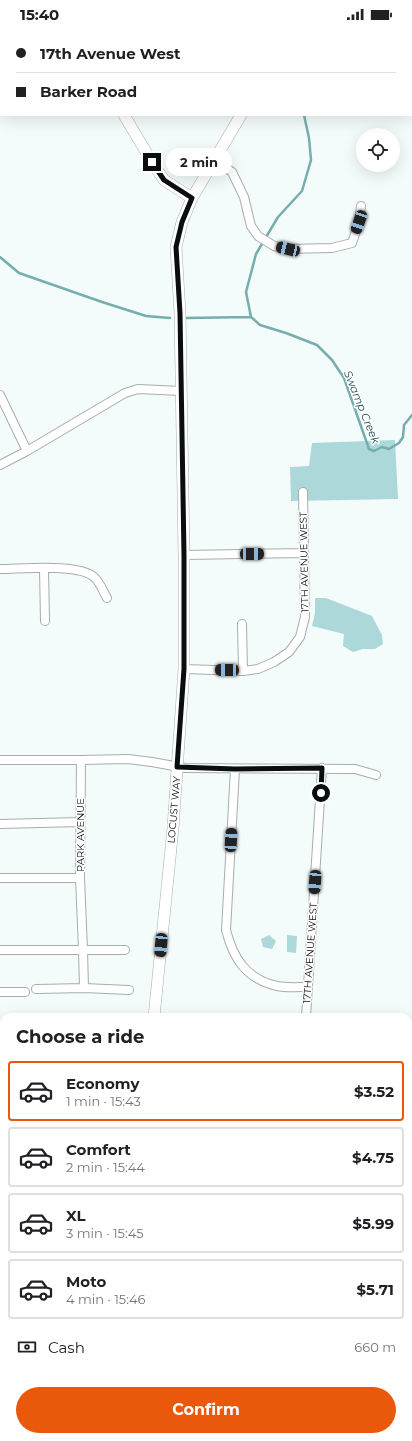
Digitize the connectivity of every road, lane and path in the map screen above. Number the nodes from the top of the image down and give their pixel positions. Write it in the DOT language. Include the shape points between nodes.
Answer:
graph roads {
  1 [pos="125,116"];
  2 [pos="240,116"];
  3 [pos="214,160"];
  4 [pos="192,198"];
  5 [pos="361,206"];
  6 [pos="181,391"];
  7 [pos="0,395"];
  8 [pos="26,451"];
  9 [pos="0,465"];
  10 [pos="303,492"];
  11 [pos="304,554"];
  12 [pos="184,555"];
  13 [pos="0,569"];
  14 [pos="44,569"];
  15 [pos="107,598"];
  16 [pos="45,621"];
  17 [pos="242,624"];
  18 [pos="184,669"];
  19 [pos="243,671"];
  20 [pos="0,760"];
  21 [pos="80,760"];
  22 [pos="177,767"];
  23 [pos="322,768"];
  24 [pos="235,769"];
  25 [pos="376,775"];
  26 [pos="79,822"];
  27 [pos="0,824"];
  28 [pos="0,878"];
  29 [pos="80,878"];
  30 [pos="0,950"];
  31 [pos="83,950"];
  32 [pos="125,950"];
  33 [pos="308,987"];
  34 [pos="84,988"];
  35 [pos="36,989"];
  36 [pos="129,990"];
  37 [pos="0,992"];
  38 [pos="24,992"];
  39 [pos="154,1013"];
  40 [pos="306,1013"];
  1 -- 4 [label="main road" via="164,180"];
  2 -- 3 [label="main road, LOCUST WAY"];
  3 -- 4 [label="main road, LOCUST WAY"];
  3 -- 5 [label="street" via="232,172 244,197 251,226 258,236 274,246 288,249 332,248 352,243"];
  4 -- 6 [label="main road, LOCUST WAY" via="182,222 176,247"];
  6 -- 8 [label="street" via="138,389 125,393"];
  6 -- 12 [label="main road, LOCUST WAY"];
  7 -- 8 [label="street"];
  8 -- 9 [label="street"];
  10 -- 11 [label="street, 17TH AVENUE WEST"];
  11 -- 12 [label="street"];
  11 -- 19 [label="street, 17TH AVENUE WEST" via="305,617 300,637 289,652 274,662 258,669"];
  12 -- 18 [label="main road, LOCUST WAY"];
  13 -- 14 [label="street"];
  14 -- 15 [label="street" via="68,568 82,571 94,577"];
  14 -- 16 [label="street"];
  17 -- 19 [label="street"];
  18 -- 19 [label="street"];
  18 -- 22 [label="main road, LOCUST WAY"];
  20 -- 21 [label="street"];
  21 -- 22 [label="street" via="128,759"];
  21 -- 26 [label="street, PARK AVENUE"];
  22 -- 24 [label="street"];
  22 -- 39 [label="main road, LOCUST WAY"];
  23 -- 24 [label="street"];
  23 -- 25 [label="street" via="355,769"];
  23 -- 33 [label="street, 17TH AVENUE WEST"];
  24 -- 33 [label="street" via="226,930 235,956 245,970 258,980 278,987"];
  26 -- 27 [label="street"];
  26 -- 29 [label="street, PARK AVENUE"];
  28 -- 29 [label="street, PARK AVENUE"];
  29 -- 31 [label="street"];
  30 -- 31 [label="street"];
  31 -- 32 [label="street"];
  31 -- 34 [label="street"];
  33 -- 40 [label="street, 17TH AVENUE WEST"];
  34 -- 35 [label="street"];
  34 -- 36 [label="street"];
  37 -- 38 [label="street"];
}
